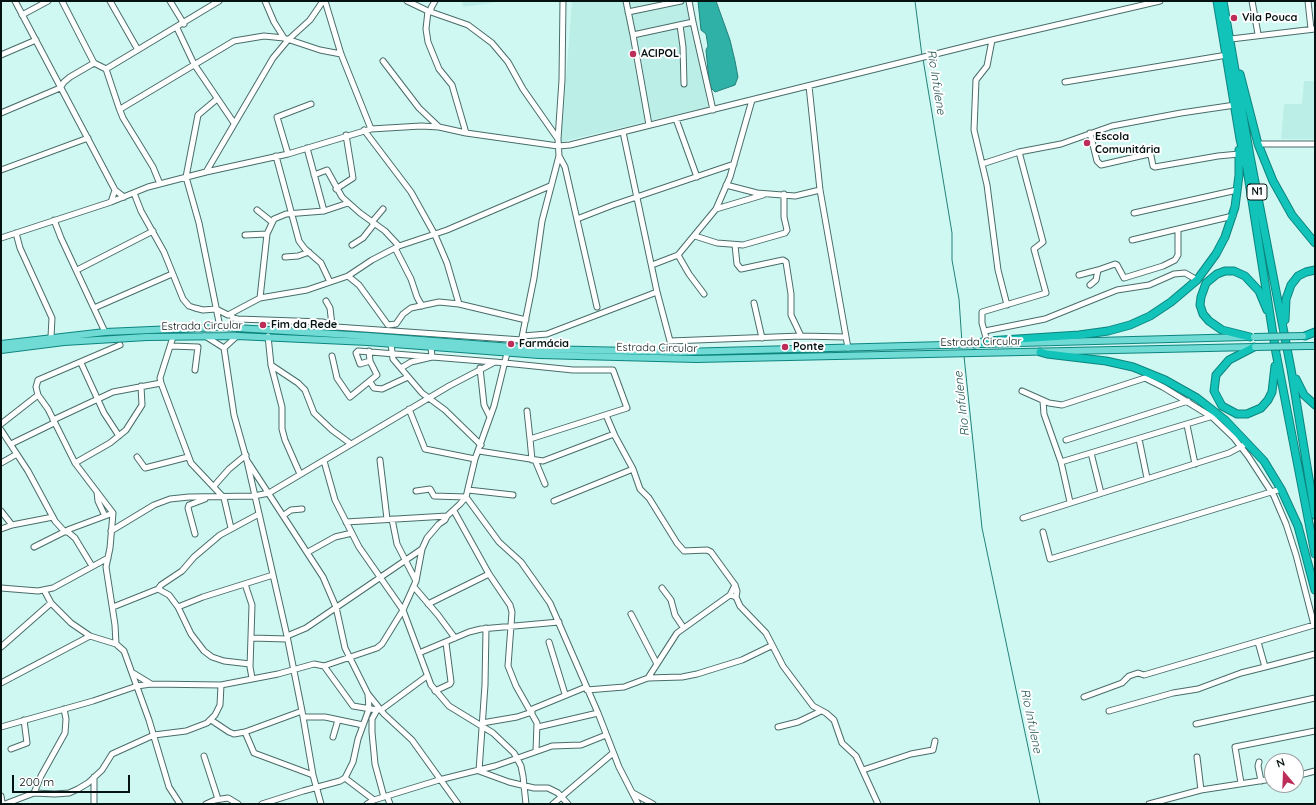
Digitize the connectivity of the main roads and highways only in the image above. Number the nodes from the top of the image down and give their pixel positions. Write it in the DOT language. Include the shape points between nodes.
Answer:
graph roads {
  1 [pos="1217,1"];
  2 [pos="1223,1"];
  3 [pos="1230,55"];
  4 [pos="1240,140"];
  5 [pos="1315,243"];
  6 [pos="1315,270"];
  7 [pos="1270,317"];
  8 [pos="1284,329"];
  9 [pos="1315,332"];
  10 [pos="1304,336"];
  11 [pos="1315,336"];
  12 [pos="1252,337"];
  13 [pos="1,344"];
  14 [pos="970,345"];
  15 [pos="1315,346"];
  16 [pos="1254,347"];
  17 [pos="1,350"];
  18 [pos="931,350"];
  19 [pos="1040,352"];
  20 [pos="1276,354"];
  21 [pos="1291,369"];
  22 [pos="1315,406"];
  23 [pos="1315,515"];
  24 [pos="1315,554"];
  25 [pos="1315,590"];
  1 -- 3 [label="highway, N1"];
  2 -- 3 [label="highway, N1" via="1230,39"];
  3 -- 4 [label="highway, N1"];
  3 -- 5 [label="highway" via="1242,78 1258,144 1273,180 1292,215"];
  3 -- 8 [label="highway, N1"];
  4 -- 7 [label="highway, N1" via="1250,185"];
  4 -- 14 [label="highway" via="1238,190 1232,216 1216,254 1197,280 1180,295 1150,316 1125,326 1093,333 987,341"];
  6 -- 8 [label="highway" via="1298,276 1291,285 1286,299"];
  7 -- 12 [label="highway" via="1259,291 1245,276 1234,271 1211,278 1201,297 1203,314 1222,330"];
  7 -- 20 [label="highway, N1"];
  8 -- 21 [label="highway, N1"];
  9 -- 10 [label="highway"];
  10 -- 11 [label="main road"];
  10 -- 12 [label="main road, bridge"];
  12 -- 14 [label="main road, Estrada Circular"];
  13 -- 18 [label="main road, Estrada Circular" via="105,332 220,328 389,334 547,350"];
  14 -- 18 [label="main road, Estrada Circular"];
  15 -- 16 [label="main road, Estrada Circular, bridge"];
  16 -- 19 [label="main road, Estrada Circular"];
  16 -- 20 [label="highway" via="1224,364 1216,375 1214,383 1217,399 1222,406 1237,414 1256,411 1268,400 1274,383"];
  17 -- 18 [label="main road, Estrada Circular" via="64,342 206,336 268,336 610,358 696,359"];
  18 -- 19 [label="main road, Estrada Circular" via="968,353"];
  19 -- 25 [label="highway" via="1106,360 1133,367 1165,380 1197,398 1248,442 1264,461 1281,489 1298,526"];
  20 -- 24 [label="highway, N1"];
  21 -- 22 [label="highway" via="1304,395"];
  21 -- 23 [label="highway, N1"];
}
